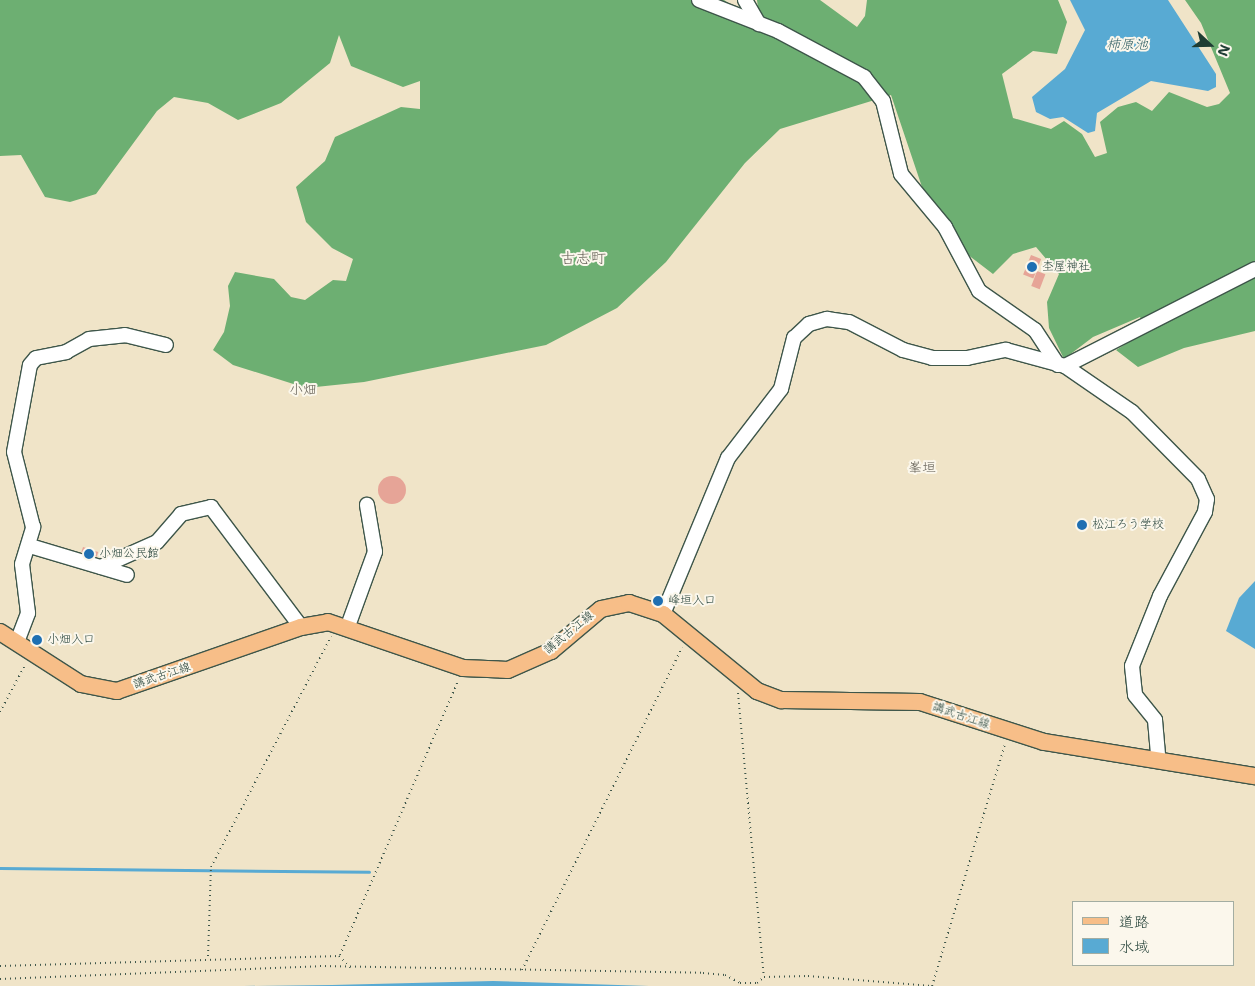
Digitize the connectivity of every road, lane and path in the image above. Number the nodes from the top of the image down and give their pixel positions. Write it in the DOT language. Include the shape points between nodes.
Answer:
graph roads {
  1 [pos="699,0"];
  2 [pos="744,0"];
  3 [pos="759,24"];
  4 [pos="1255,269"];
  5 [pos="166,345"];
  6 [pos="1061,366"];
  7 [pos="0,452"];
  8 [pos="14,456"];
  9 [pos="367,505"];
  10 [pos="30,546"];
  11 [pos="100,567"];
  12 [pos="127,575"];
  13 [pos="663,614"];
  14 [pos="343,624"];
  15 [pos="301,627"];
  16 [pos="0,632"];
  17 [pos="688,634"];
  18 [pos="24,647"];
  19 [pos="463,668"];
  20 [pos="741,678"];
  21 [pos="0,712"];
  22 [pos="1010,733"];
  23 [pos="1158,757"];
  24 [pos="1255,776"];
  25 [pos="208,956"];
  26 [pos="339,956"];
  27 [pos="0,966"];
  28 [pos="351,968"];
  29 [pos="522,970"];
  30 [pos="764,977"];
  31 [pos="0,979"];
  32 [pos="932,986"];
  1 -- 3 [label="street"];
  2 -- 3 [label="street"];
  3 -- 6 [label="street" via="864,77 883,101 901,174 945,227 979,291 1034,330"];
  4 -- 6 [label="street"];
  5 -- 8 [label="street" via="125,335 107,337 36,358 30,365"];
  6 -- 13 [label="street" via="1006,350 967,358 932,358 903,350 849,322 826,319 810,324 794,338 781,388 728,458"];
  6 -- 23 [label="street" via="1132,412 1198,479 1207,499 1205,512 1160,596 1132,666 1136,695 1156,725"];
  7 -- 8 [label="street"];
  8 -- 10 [label="street" via="31,507"];
  9 -- 14 [label="street" via="375,552"];
  10 -- 11 [label="street"];
  10 -- 18 [label="street" via="22,574 28,613"];
  11 -- 12 [label="street"];
  11 -- 15 [label="street" via="157,542 181,514 210,507"];
  13 -- 17 [label="main road, 講武古江線"];
  13 -- 19 [label="main road, 講武古江線" via="647,606 615,604 600,608 551,651 517,668"];
  14 -- 15 [label="main road, 講武古江線"];
  14 -- 19 [label="main road, 講武古江線"];
  14 -- 25 [label="path" via="211,867 208,878"];
  15 -- 18 [label="main road, 講武古江線" via="117,691 81,684"];
  16 -- 18 [label="main road, 講武古江線"];
  17 -- 20 [label="main road, 講武古江線"];
  17 -- 29 [label="path"];
  18 -- 21 [label="path"];
  19 -- 26 [label="path"];
  20 -- 22 [label="main road, 講武古江線" via="781,700 920,702"];
  20 -- 30 [label="path" via="738,686"];
  22 -- 23 [label="main road, 講武古江線" via="1044,742"];
  22 -- 32 [label="path"];
  23 -- 24 [label="main road, 講武古江線"];
  25 -- 26 [label="path"];
  25 -- 27 [label="path"];
  26 -- 28 [label="path"];
  28 -- 29 [label="path"];
  28 -- 31 [label="path" via="157,970"];
  29 -- 30 [label="path" via="725,974 740,982 757,983"];
  30 -- 32 [label="path" via="841,978"];
}
